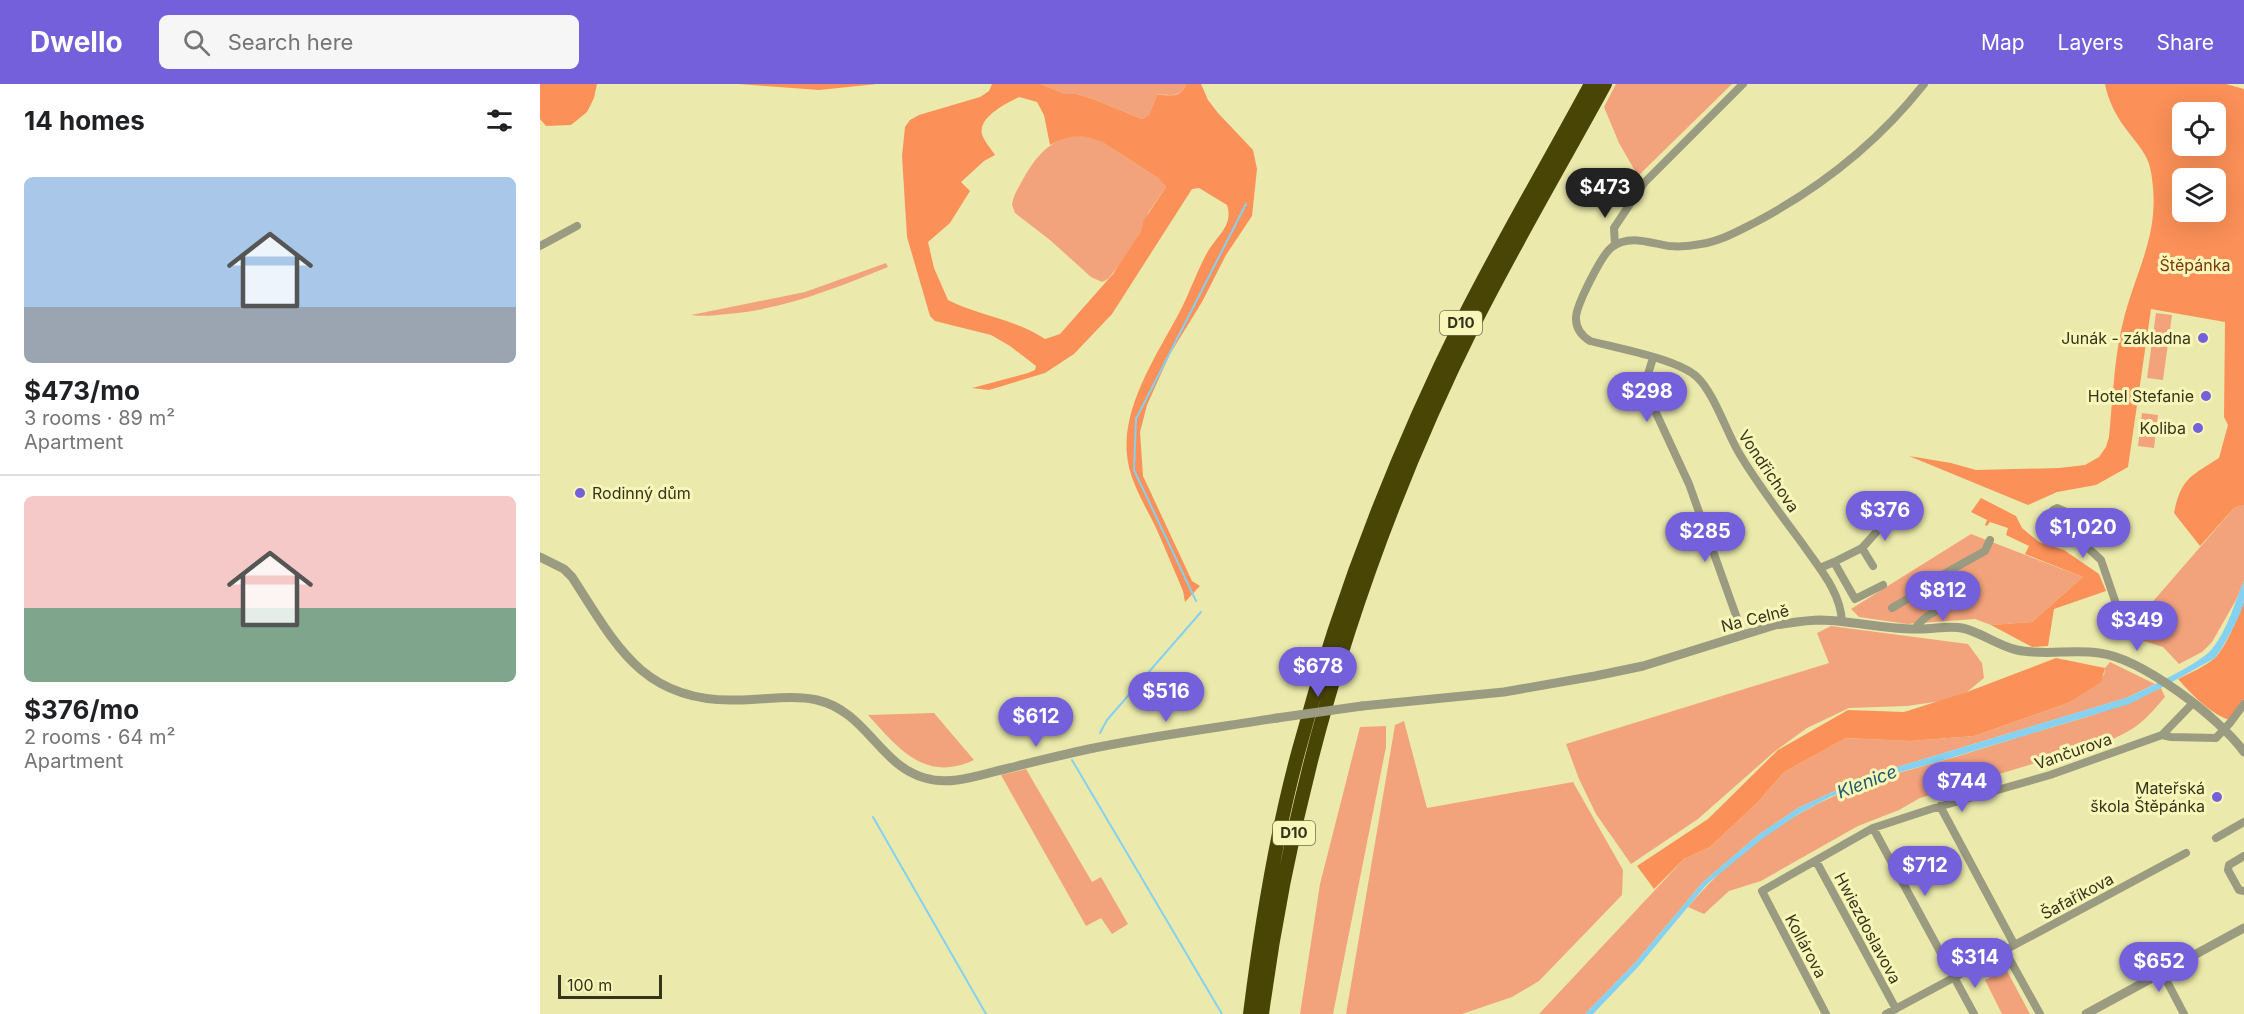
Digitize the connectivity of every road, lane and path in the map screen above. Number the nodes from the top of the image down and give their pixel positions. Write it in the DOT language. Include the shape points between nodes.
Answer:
graph roads {
  1 [pos="1592,84"];
  2 [pos="1605,84"];
  3 [pos="1743,84"];
  4 [pos="1924,84"];
  5 [pos="577,226"];
  6 [pos="1615,245"];
  7 [pos="540,246"];
  8 [pos="1653,358"];
  9 [pos="1644,387"];
  10 [pos="1631,389"];
  11 [pos="1889,518"];
  12 [pos="2074,535"];
  13 [pos="1990,540"];
  14 [pos="1862,548"];
  15 [pos="540,557"];
  16 [pos="1834,562"];
  17 [pos="1873,566"];
  18 [pos="1820,568"];
  19 [pos="1940,584"];
  20 [pos="1883,585"];
  21 [pos="1960,602"];
  22 [pos="1944,607"];
  23 [pos="1892,608"];
  24 [pos="1842,622"];
  25 [pos="1915,629"];
  26 [pos="2125,630"];
  27 [pos="1743,635"];
  28 [pos="2193,703"];
  29 [pos="2244,704"];
  30 [pos="2224,730"];
  31 [pos="2162,735"];
  32 [pos="2244,752"];
  33 [pos="1940,806"];
  34 [pos="2244,822"];
  35 [pos="1873,828"];
  36 [pos="2216,838"];
  37 [pos="2186,853"];
  38 [pos="2244,856"];
  39 [pos="1816,861"];
  40 [pos="1762,891"];
  41 [pos="2244,891"];
  42 [pos="2244,928"];
  43 [pos="2014,944"];
  44 [pos="2004,950"];
  45 [pos="2162,972"];
  46 [pos="1953,977"];
  47 [pos="1896,1009"];
  48 [pos="2099,1011"];
  49 [pos="1250,1014"];
  50 [pos="1262,1014"];
  51 [pos="1826,1014"];
  52 [pos="1886,1014"];
  53 [pos="1974,1014"];
  54 [pos="2040,1014"];
  55 [pos="2086,1014"];
  56 [pos="2184,1014"];
  1 -- 49 [label="highway, D10" via="1464,318 1426,397 1355,574 1322,669 1285,806"];
  2 -- 50 [label="highway, D10" via="1475,322 1408,468 1366,577 1298,812"];
  3 -- 6 [label="street" via="1644,183 1614,228"];
  4 -- 6 [label="street" via="1889,124 1842,166 1760,219 1701,244 1672,246 1632,240"];
  5 -- 7 [label="street"];
  6 -- 8 [label="street, Vondřichova" via="1601,260 1577,311 1577,327 1590,341"];
  8 -- 9 [label="street"];
  8 -- 18 [label="street, Vondřichova" via="1682,367 1704,385 1740,456"];
  9 -- 10 [label="street"];
  9 -- 27 [label="street" via="1694,494"];
  11 -- 14 [label="street"];
  12 -- 26 [label="street" via="2101,560"];
  13 -- 19 [label="street" via="1985,551 1942,575"];
  14 -- 16 [label="street"];
  14 -- 17 [label="street"];
  15 -- 27 [label="street, Na Celně, bridge" via="572,577 627,659 654,680 708,699 803,698 827,702 854,718 905,769 938,781 960,780 1091,749 1277,718 1575,680 1643,666"];
  16 -- 18 [label="street"];
  16 -- 20 [label="street" via="1855,599"];
  18 -- 24 [label="street, Vondřichova" via="1836,597"];
  19 -- 22 [label="street"];
  19 -- 23 [label="street" via="1928,586"];
  21 -- 22 [label="street"];
  22 -- 25 [label="street"];
  24 -- 25 [label="street, Na Celně"];
  24 -- 27 [label="street, Na Celně" via="1790,622"];
  25 -- 28 [label="street, Na Celně" via="1961,627 2016,650 2109,655 2152,675"];
  28 -- 30 [label="street"];
  28 -- 31 [label="street, Vančurova"];
  29 -- 30 [label="street"];
  30 -- 31 [label="street, Vančurova" via="2216,738"];
  30 -- 32 [label="street"];
  31 -- 33 [label="street, Vančurova" via="2050,774"];
  33 -- 35 [label="street, Vančurova"];
  33 -- 43 [label="street"];
  34 -- 36 [label="street"];
  35 -- 39 [label="street, Vančurova"];
  35 -- 46 [label="street"];
  37 -- 43 [label="street, Šafaříkova"];
  38 -- 41 [label="street" via="2229,865 2228,870 2239,890"];
  39 -- 40 [label="street, Vančurova"];
  39 -- 47 [label="street, Hwiezdoslavova"];
  40 -- 51 [label="street, Kollárova"];
  42 -- 45 [label="street"];
  43 -- 44 [label="street, Šafaříkova"];
  44 -- 46 [label="street, Šafaříkova"];
  44 -- 54 [label="street"];
  45 -- 48 [label="street"];
  45 -- 56 [label="street"];
  46 -- 47 [label="street, Šafaříkova"];
  46 -- 53 [label="street"];
  47 -- 52 [label="street, Šafaříkova"];
  48 -- 55 [label="street"];
}
